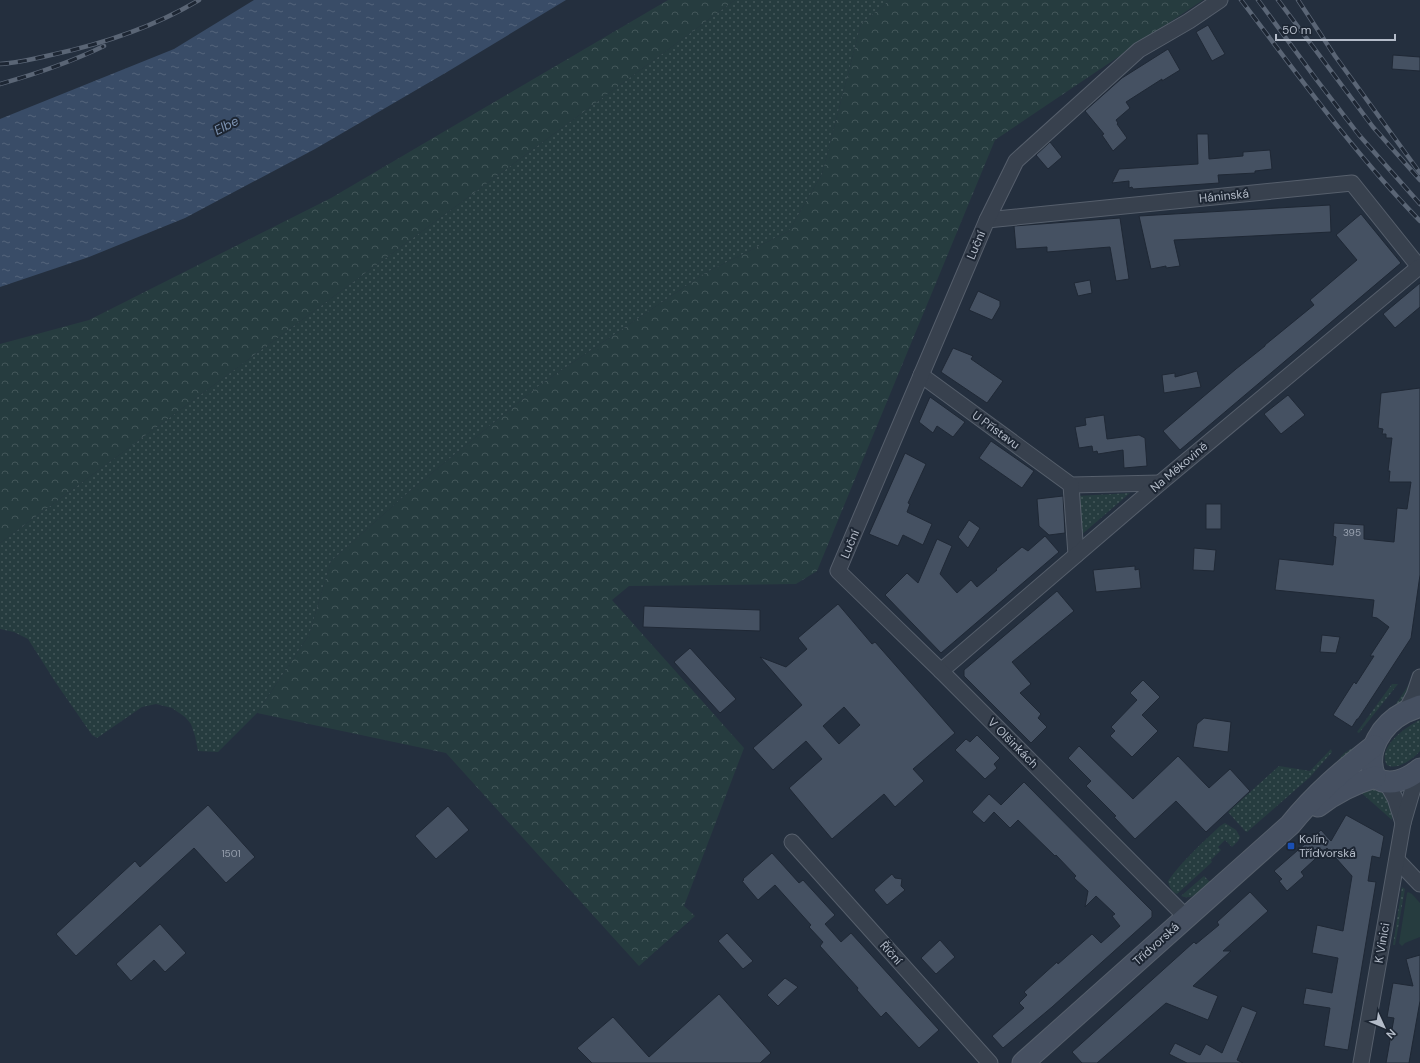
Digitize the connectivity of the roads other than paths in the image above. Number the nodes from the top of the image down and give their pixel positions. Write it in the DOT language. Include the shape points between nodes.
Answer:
graph roads {
  1 [pos="1220,0"];
  2 [pos="987,220"];
  3 [pos="1420,267"];
  4 [pos="921,375"];
  5 [pos="1160,483"];
  6 [pos="1071,485"];
  7 [pos="1076,555"];
  8 [pos="838,571"];
  9 [pos="941,670"];
  10 [pos="1420,677"];
  11 [pos="1412,709"];
  12 [pos="1374,746"];
  13 [pos="1419,770"];
  14 [pos="1380,780"];
  15 [pos="1403,823"];
  16 [pos="1290,826"];
  17 [pos="792,842"];
  18 [pos="1397,860"];
  19 [pos="1420,884"];
  20 [pos="1186,917"];
  21 [pos="990,1063"];
  22 [pos="1023,1063"];
  23 [pos="1361,1063"];
  1 -- 2 [label="street, Luční" via="1139,50 1016,161"];
  2 -- 3 [label="street, Háninská" via="1352,183"];
  2 -- 4 [label="street, Luční"];
  3 -- 5 [label="street, Na Měkovině"];
  4 -- 6 [label="street, U Přístavu"];
  4 -- 8 [label="street, Luční"];
  5 -- 6 [label="street"];
  5 -- 7 [label="street, Na Měkovině"];
  6 -- 7 [label="street"];
  7 -- 9 [label="street, Na Měkovině"];
  8 -- 9 [label="street, V Olšinkách"];
  9 -- 20 [label="street, V Olšinkách"];
  10 -- 11 [label="street"];
  11 -- 12 [label="main road" via="1384,729"];
  12 -- 14 [label="main road" via="1371,763"];
  12 -- 16 [label="main road, Třídvorská" via="1334,778 1307,804"];
  13 -- 14 [label="main road, Třídvorská" via="1401,780"];
  13 -- 15 [label="street, K Vinici"];
  14 -- 15 [label="street, K Vinici" via="1395,798"];
  14 -- 16 [label="main road, Třídvorská" via="1361,781 1333,796"];
  15 -- 18 [label="street, K Vinici"];
  16 -- 20 [label="main road, Třídvorská"];
  17 -- 21 [label="street, Říční"];
  18 -- 19 [label="street"];
  18 -- 23 [label="street, K Vinici"];
  20 -- 22 [label="main road, Třídvorská"];
}
